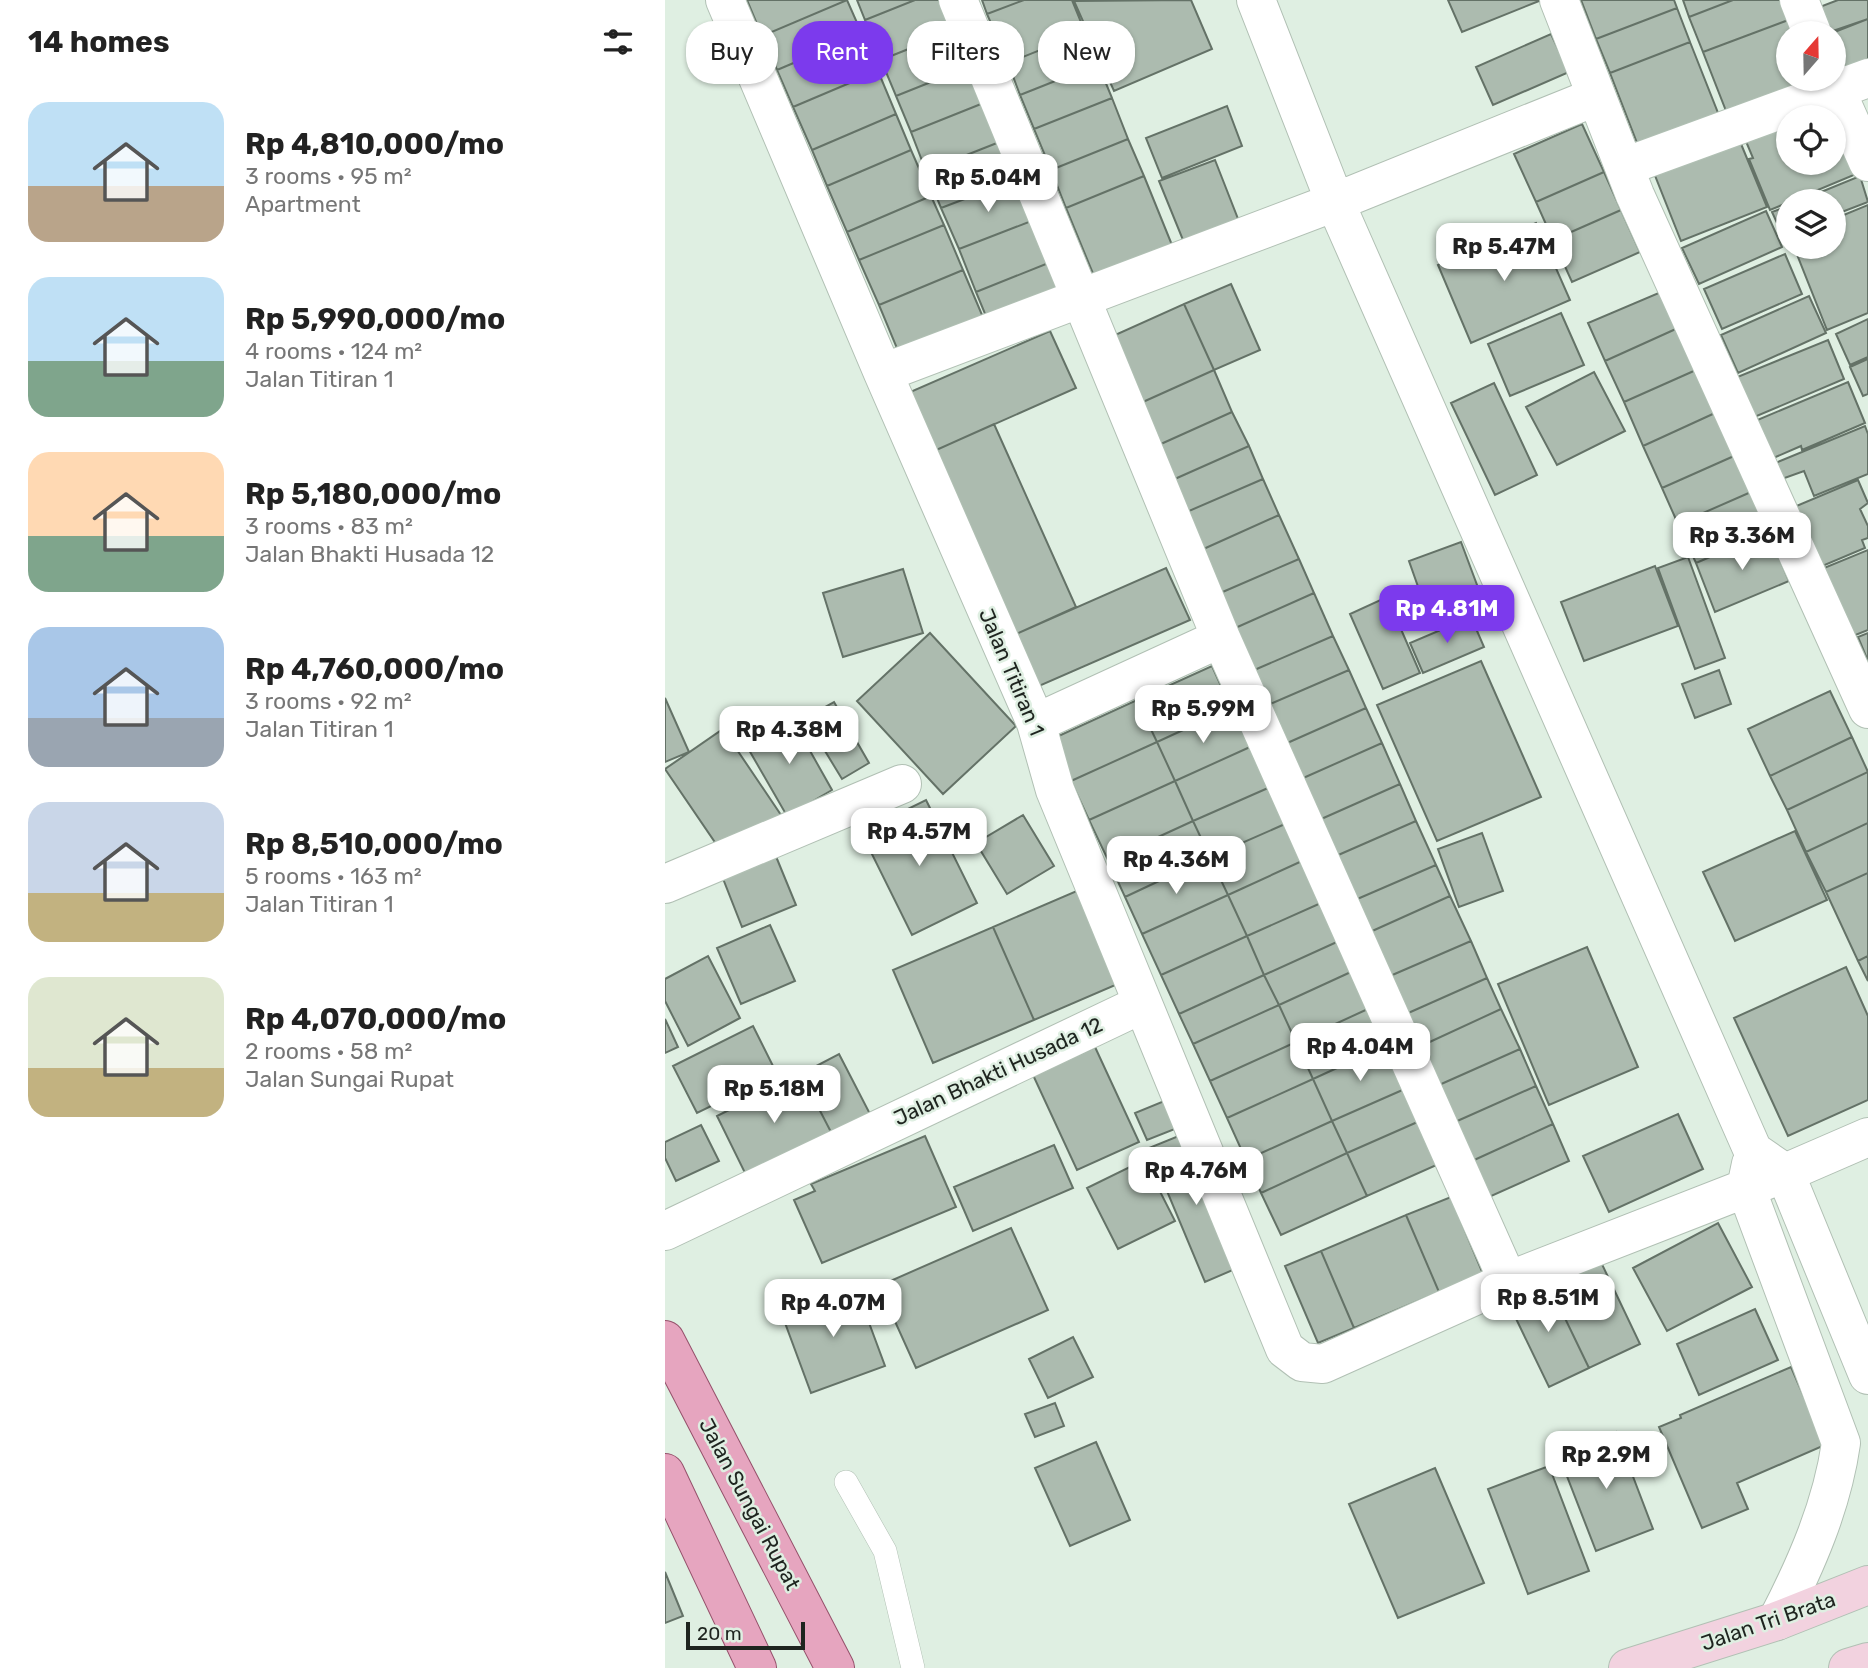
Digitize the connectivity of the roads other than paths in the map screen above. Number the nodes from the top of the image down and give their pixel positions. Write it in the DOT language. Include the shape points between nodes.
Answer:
graph roads {
  1 [pos="726,0"];
  2 [pos="958,0"];
  3 [pos="1256,0"];
  4 [pos="1559,0"];
  5 [pos="1799,0"];
  6 [pos="1807,21"];
  7 [pos="1846,89"];
  8 [pos="1821,91"];
  9 [pos="1595,97"];
  10 [pos="1868,162"];
  11 [pos="1624,167"];
  12 [pos="1335,202"];
  13 [pos="1080,300"];
  14 [pos="883,373"];
  15 [pos="1221,638"];
  16 [pos="1868,709"];
  17 [pos="1037,723"];
  18 [pos="902,784"];
  19 [pos="665,884"];
  20 [pos="1142,1004"];
  21 [pos="1868,1137"];
  22 [pos="1753,1151"];
  23 [pos="1785,1173"];
  24 [pos="1746,1188"];
  25 [pos="665,1231"];
  26 [pos="1508,1281"];
  27 [pos="665,1340"];
  28 [pos="1868,1375"];
  29 [pos="665,1473"];
  30 [pos="846,1482"];
  31 [pos="1868,1586"];
  32 [pos="1777,1621"];
  33 [pos="1868,1662"];
  34 [pos="757,1668"];
  35 [pos="835,1668"];
  36 [pos="913,1668"];
  37 [pos="1628,1668"];
  38 [pos="1849,1668"];
  1 -- 14 [label="street, Jalan Titiran 1"];
  2 -- 13 [label="street"];
  3 -- 12 [label="street"];
  4 -- 9 [label="street"];
  5 -- 6 [label="street"];
  7 -- 10 [label="street"];
  8 -- 11 [label="street"];
  9 -- 11 [label="street"];
  9 -- 12 [label="street"];
  11 -- 16 [label="street"];
  12 -- 13 [label="street"];
  12 -- 22 [label="street"];
  13 -- 14 [label="street"];
  13 -- 15 [label="street"];
  14 -- 17 [label="street, Jalan Titiran 1"];
  15 -- 17 [label="street"];
  15 -- 26 [label="street"];
  17 -- 20 [label="street, Jalan Titiran 1" via="1055,790"];
  18 -- 19 [label="street"];
  20 -- 25 [label="street, Jalan Bhakti Husada 12"];
  20 -- 26 [label="street, Jalan Titiran 1" via="1285,1349 1302,1362 1323,1364"];
  21 -- 23 [label="street"];
  22 -- 23 [label="street"];
  22 -- 24 [label="street"];
  23 -- 24 [label="street"];
  23 -- 28 [label="street"];
  24 -- 26 [label="street"];
  24 -- 32 [label="street" via="1841,1443 1835,1485 1795,1588"];
  27 -- 35 [label="main road, Jalan Sungai Rupat"];
  29 -- 34 [label="main road"];
  30 -- 36 [label="lane" via="885,1551"];
  31 -- 32 [label="street, Jalan Tri Brata"];
  32 -- 37 [label="street, Jalan Tri Brata"];
  33 -- 38 [label="street"];
}
